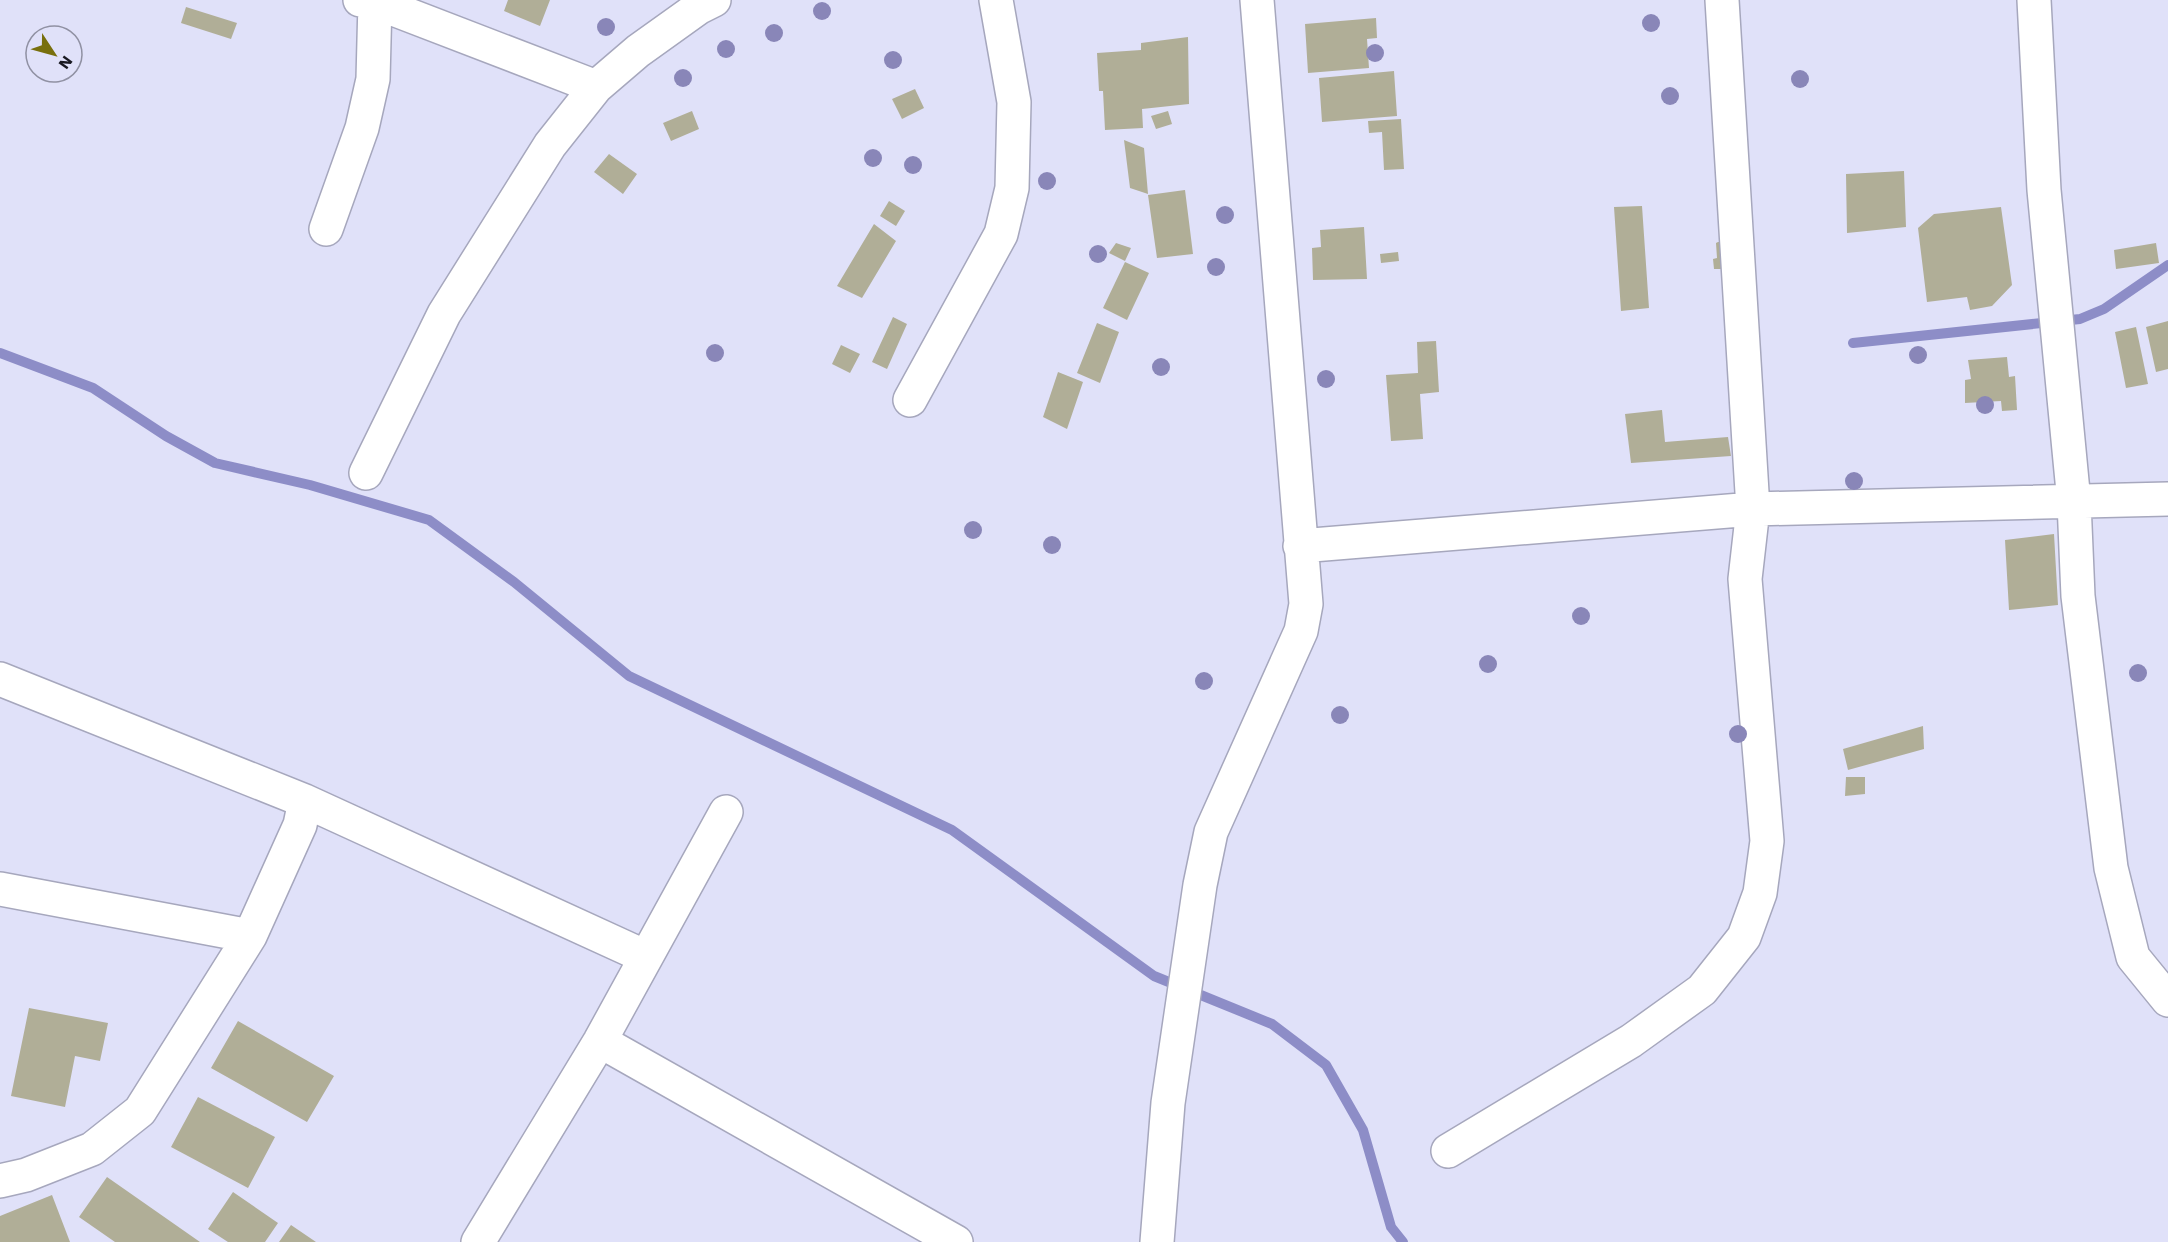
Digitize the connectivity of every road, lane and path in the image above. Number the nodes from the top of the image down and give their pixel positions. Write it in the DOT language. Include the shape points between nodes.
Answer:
graph roads {
  1 [pos="714,0"];
  2 [pos="996,0"];
  3 [pos="1257,0"];
  4 [pos="1722,0"];
  5 [pos="2034,0"];
  6 [pos="368,1"];
  7 [pos="596,87"];
  8 [pos="326,229"];
  9 [pos="910,400"];
  10 [pos="366,473"];
  11 [pos="2168,499"];
  12 [pos="2073,502"];
  13 [pos="1753,509"];
  14 [pos="1300,546"];
  15 [pos="0,679"];
  16 [pos="305,801"];
  17 [pos="726,812"];
  18 [pos="0,889"];
  19 [pos="250,936"];
  20 [pos="646,957"];
  21 [pos="2168,1000"];
  22 [pos="600,1041"];
  23 [pos="1448,1151"];
  24 [pos="0,1180"];
  25 [pos="477,1242"];
  26 [pos="956,1242"];
  27 [pos="1157,1242"];
  1 -- 7 [label="street" via="638,51"];
  2 -- 9 [label="street" via="1014,102 1012,188 1001,234"];
  3 -- 14 [label="street"];
  4 -- 13 [label="street"];
  5 -- 12 [label="street" via="2044,190"];
  6 -- 7 [label="street"];
  6 -- 8 [label="street" via="373,79 362,128"];
  7 -- 10 [label="street" via="550,145 444,314"];
  11 -- 12 [label="street"];
  12 -- 13 [label="street"];
  12 -- 21 [label="street" via="2078,596 2111,868 2133,957"];
  13 -- 14 [label="street"];
  13 -- 23 [label="street" via="1745,579 1767,841 1760,893 1744,938 1693,997 1631,1041"];
  14 -- 27 [label="street" via="1306,604 1302,631 1212,832 1200,885 1168,1103"];
  15 -- 16 [label="street"];
  16 -- 19 [label="street" via="300,825"];
  16 -- 20 [label="street"];
  17 -- 20 [label="street"];
  18 -- 19 [label="street"];
  19 -- 24 [label="street" via="140,1111 92,1149 26,1175"];
  20 -- 22 [label="street"];
  22 -- 25 [label="street"];
  22 -- 26 [label="street"];
}
